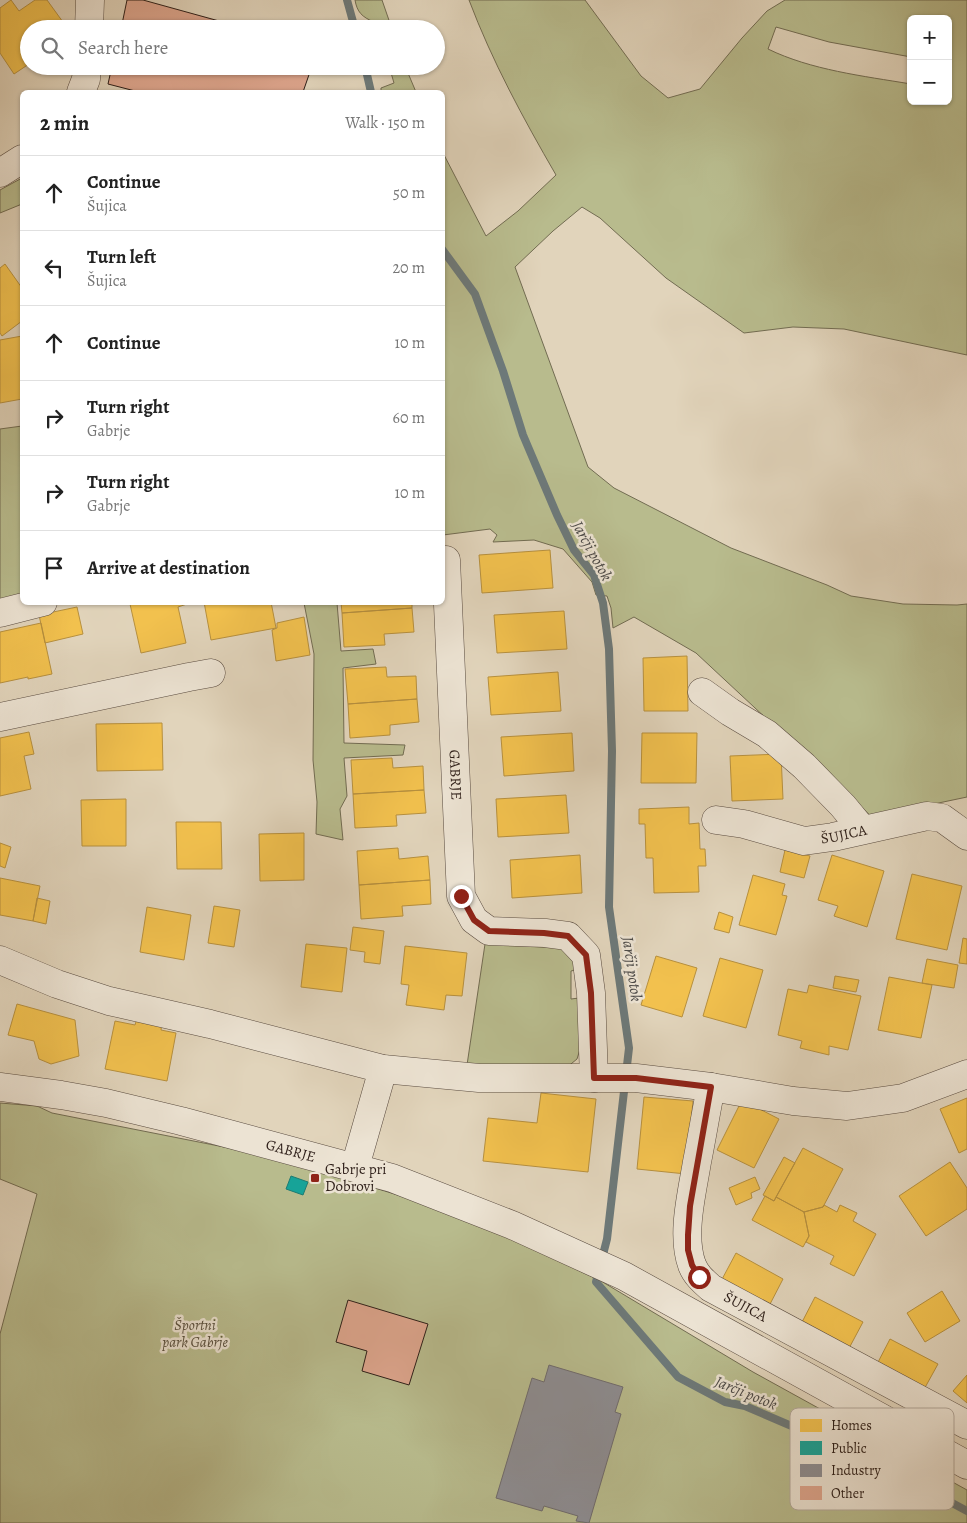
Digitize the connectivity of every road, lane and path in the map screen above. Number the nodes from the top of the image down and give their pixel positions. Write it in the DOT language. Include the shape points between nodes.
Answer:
graph roads {
  1 [pos="90,0"];
  2 [pos="89,20"];
  3 [pos="86,75"];
  4 [pos="82,90"];
  5 [pos="20,160"];
  6 [pos="0,174"];
  7 [pos="446,560"];
  8 [pos="31,605"];
  9 [pos="0,613"];
  10 [pos="212,673"];
  11 [pos="702,692"];
  12 [pos="0,717"];
  13 [pos="716,820"];
  14 [pos="862,829"];
  15 [pos="967,836"];
  16 [pos="0,960"];
  17 [pos="383,1069"];
  18 [pos="967,1074"];
  19 [pos="616,1078"];
  20 [pos="0,1087"];
  21 [pos="711,1087"];
  22 [pos="355,1167"];
  23 [pos="864,1408"];
  24 [pos="935,1408"];
  25 [pos="954,1418"];
  26 [pos="967,1425"];
  27 [pos="954,1458"];
  28 [pos="967,1465"];
  1 -- 2 [label="street"];
  3 -- 4 [label="street"];
  5 -- 6 [label="street"];
  7 -- 19 [label="street, GABRJE" via="461,896 474,920 489,931 568,936 586,955 591,993"];
  8 -- 9 [label="street"];
  10 -- 12 [label="street"];
  11 -- 14 [label="street" via="767,734 844,806"];
  13 -- 14 [label="street, ŠUJICA" via="744,824 804,841"];
  14 -- 15 [label="street, ŠUJICA" via="927,816 942,818"];
  16 -- 17 [label="street" via="56,984 109,1001 230,1028"];
  17 -- 19 [label="street" via="479,1078"];
  17 -- 22 [label="street"];
  18 -- 21 [label="street" via="903,1098 847,1106 793,1101"];
  19 -- 21 [label="street"];
  20 -- 22 [label="street, GABRJE" via="106,1103"];
  21 -- 24 [label="street, ŠUJICA" via="688,1235 688,1250 699,1277 711,1288"];
  22 -- 23 [label="street, GABRJE" via="392,1178 580,1255"];
  25 -- 26 [label="street, ŠUJICA"];
  27 -- 28 [label="street, GABRJE"];
}
